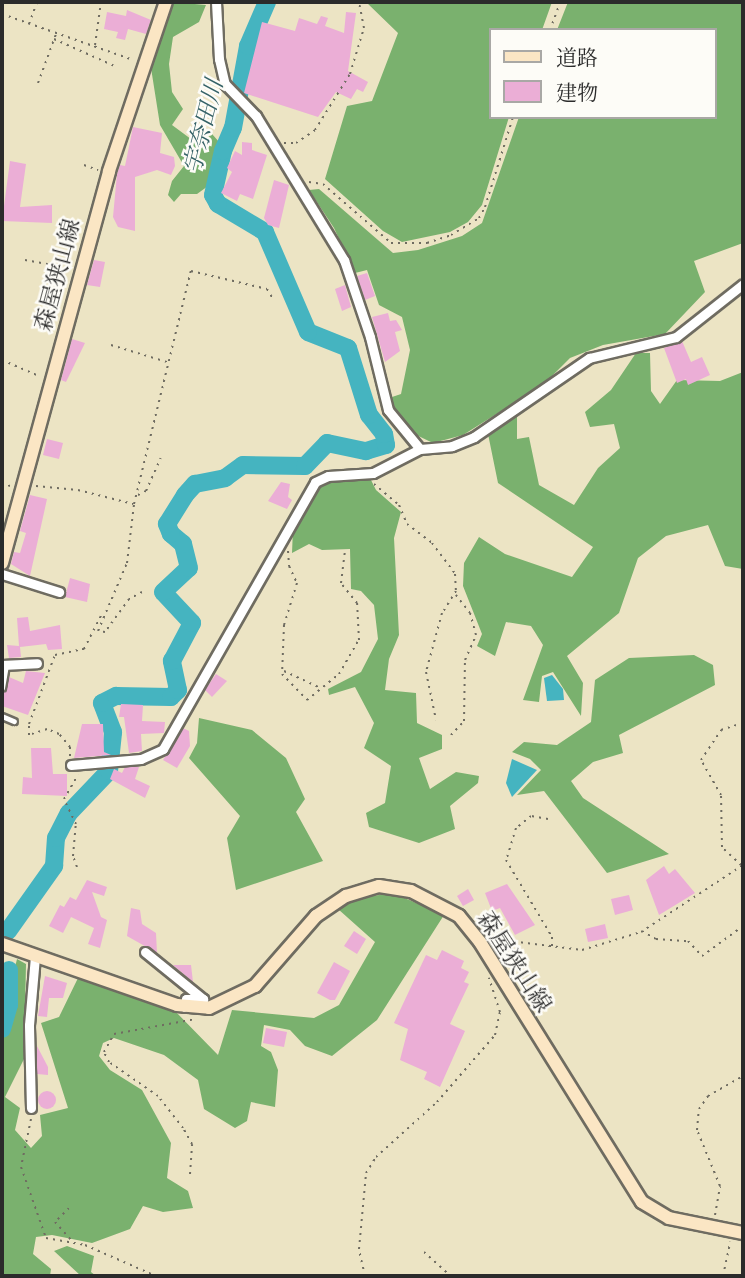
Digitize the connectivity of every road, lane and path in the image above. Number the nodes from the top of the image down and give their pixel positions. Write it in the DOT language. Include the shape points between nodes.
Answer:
graph roads {
  1 [pos="37,2"];
  2 [pos="101,2"];
  3 [pos="166,2"];
  4 [pos="216,2"];
  5 [pos="359,2"];
  6 [pos="560,2"];
  7 [pos="2,14"];
  8 [pos="29,24"];
  9 [pos="551,28"];
  10 [pos="56,33"];
  11 [pos="54,39"];
  12 [pos="94,46"];
  13 [pos="145,62"];
  14 [pos="117,67"];
  15 [pos="38,83"];
  16 [pos="512,119"];
  17 [pos="272,141"];
  18 [pos="297,181"];
  19 [pos="25,260"];
  20 [pos="74,268"];
  21 [pos="743,284"];
  22 [pos="273,299"];
  23 [pos="111,345"];
  24 [pos="2,360"];
  25 [pos="168,362"];
  26 [pos="44,376"];
  27 [pos="420,449"];
  28 [pos="161,458"];
  29 [pos="372,473"];
  30 [pos="22,487"];
  31 [pos="137,495"];
  32 [pos="134,504"];
  33 [pos="288,548"];
  34 [pos="345,552"];
  35 [pos="2,563"];
  36 [pos="2,574"];
  37 [pos="59,592"];
  38 [pos="142,592"];
  39 [pos="455,594"];
  40 [pos="102,615"];
  41 [pos="37,663"];
  42 [pos="4,666"];
  43 [pos="283,671"];
  44 [pos="2,688"];
  45 [pos="322,689"];
  46 [pos="2,716"];
  47 [pos="436,720"];
  48 [pos="15,721"];
  49 [pos="743,723"];
  50 [pos="451,735"];
  51 [pos="74,764"];
  52 [pos="548,820"];
  53 [pos="742,865"];
  54 [pos="77,867"];
  55 [pos="743,926"];
  56 [pos="642,931"];
  57 [pos="2,944"];
  58 [pos="552,949"];
  59 [pos="485,950"];
  60 [pos="145,952"];
  61 [pos="36,957"];
  62 [pos="486,972"];
  63 [pos="184,1007"];
  64 [pos="200,1009"];
  65 [pos="743,1076"];
  66 [pos="31,1108"];
  67 [pos="190,1174"];
  68 [pos="69,1208"];
  69 [pos="712,1227"];
  70 [pos="740,1236"];
  71 [pos="76,1243"];
  72 [pos="424,1252"];
  73 [pos="156,1276"];
  74 [pos="366,1276"];
  75 [pos="452,1276"];
  76 [pos="723,1276"];
  1 -- 8 [label="path"];
  2 -- 12 [label="path"];
  3 -- 13 [label="main road, 森屋狭山線"];
  4 -- 17 [label="street" via="219,59 231,90"];
  5 -- 17 [label="path" via="364,28 358,53 331,108 306,139"];
  6 -- 9 [label="path"];
  7 -- 8 [label="path"];
  8 -- 10 [label="path"];
  10 -- 11 [label="path"];
  10 -- 12 [label="path"];
  11 -- 14 [label="path"];
  11 -- 15 [label="path"];
  12 -- 13 [label="path"];
  13 -- 30 [label="main road, 森屋狭山線" via="109,171"];
  16 -- 18 [label="path" via="479,218 427,243 391,243 323,184"];
  17 -- 18 [label="street"];
  18 -- 27 [label="street" via="356,287 388,410"];
  19 -- 20 [label="path"];
  21 -- 27 [label="street" via="676,337 589,358 474,437 452,446"];
  22 -- 25 [label="path" via="267,289 191,271"];
  23 -- 25 [label="path"];
  24 -- 26 [label="path"];
  25 -- 31 [label="path"];
  27 -- 29 [label="street" via="402,462"];
  28 -- 31 [label="path" via="146,491"];
  29 -- 39 [label="path" via="376,486 399,505 410,528 439,550 455,574"];
  29 -- 51 [label="street" via="328,476 315,482 163,749 141,759"];
  30 -- 32 [label="path" via="78,490"];
  30 -- 35 [label="main road, 森屋狭山線"];
  31 -- 32 [label="path"];
  32 -- 40 [label="path" via="127,563"];
  33 -- 43 [label="path" via="289,566 298,583 284,625"];
  34 -- 45 [label="path" via="341,583 357,603 360,630 344,667"];
  36 -- 37 [label="street"];
  38 -- 40 [label="path" via="129,599 102,634 98,631"];
  39 -- 47 [label="path" via="442,613 426,672"];
  39 -- 50 [label="path" via="470,613 476,635 465,660 464,721"];
  40 -- 51 [label="path" via="84,649 55,655 29,724 29,735 47,729 59,734 70,747"];
  41 -- 42 [label="street"];
  42 -- 44 [label="lane"];
  43 -- 45 [label="path"];
  43 -- 45 [label="path" via="284,679 303,699 311,699"];
  46 -- 48 [label="lane"];
  49 -- 53 [label="path" via="721,730 701,760 722,795 722,847"];
  51 -- 54 [label="path" via="78,776 64,799 72,815"];
  52 -- 58 [label="path" via="531,816 516,828 506,860 552,937"];
  53 -- 56 [label="path"];
  55 -- 56 [label="path" via="702,956 688,942 656,939"];
  56 -- 58 [label="path" via="582,950"];
  57 -- 61 [label="main road, 森屋狭山線"];
  58 -- 59 [label="path" via="501,938 486,943"];
  59 -- 64 [label="main road, 森屋狭山線" via="459,916 441,904 402,889 368,888 316,916 246,992 224,1004"];
  59 -- 69 [label="main road, 森屋狭山線" via="642,1202 669,1218"];
  60 -- 63 [label="street" via="203,999 186,999"];
  61 -- 63 [label="main road, 森屋狭山線"];
  61 -- 66 [label="street" via="29,1025"];
  62 -- 74 [label="path" via="500,1012 498,1029 443,1095 376,1157 366,1173 359,1249"];
  63 -- 64 [label="main road, 森屋狭山線"];
  64 -- 67 [label="path" via="190,1024 120,1032 104,1046 109,1062 158,1096 183,1128 192,1144"];
  65 -- 69 [label="path" via="708,1096 699,1110 697,1130 720,1186"];
  66 -- 71 [label="path" via="20,1161 41,1228 50,1240"];
  68 -- 71 [label="path" via="55,1222 60,1232"];
  69 -- 70 [label="main road, 森屋狭山線"];
  70 -- 76 [label="path" via="727,1245 728,1268"];
  71 -- 73 [label="path"];
  72 -- 75 [label="path"];
}
